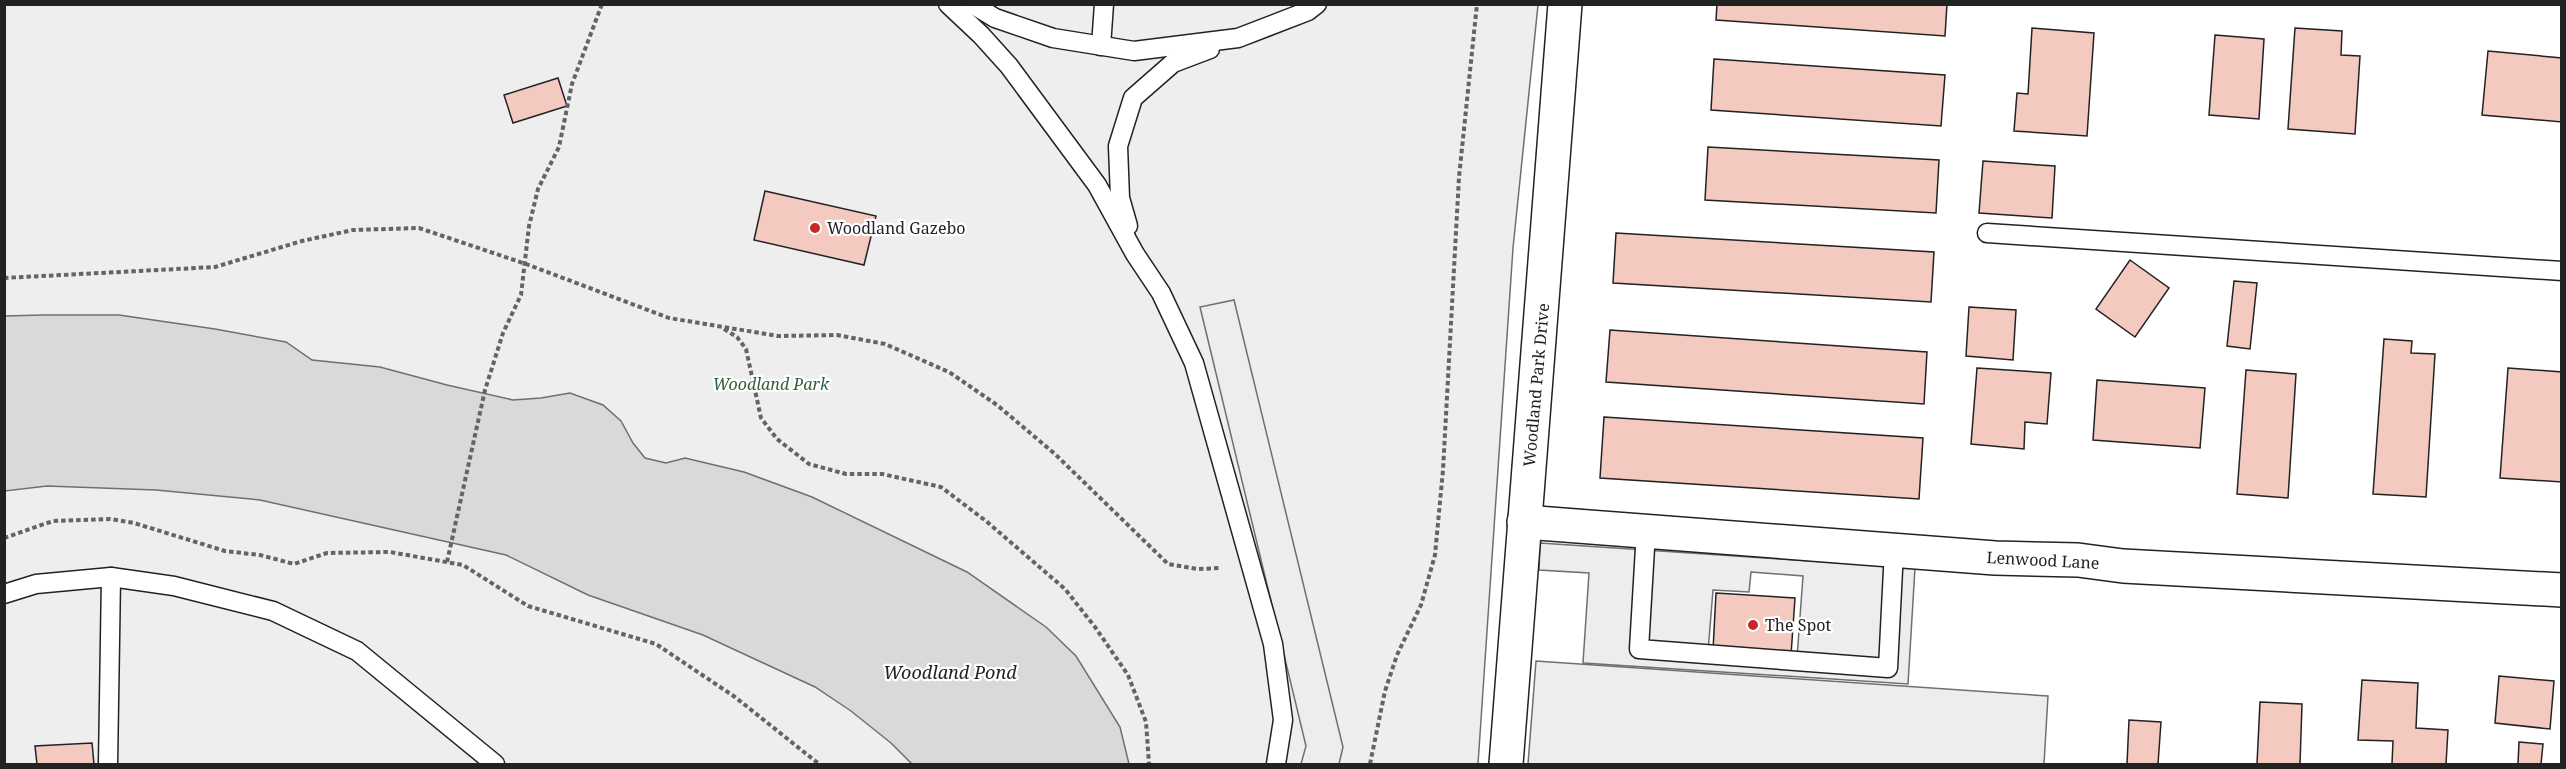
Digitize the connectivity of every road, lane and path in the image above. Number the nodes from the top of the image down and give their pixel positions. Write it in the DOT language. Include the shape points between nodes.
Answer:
graph roads {
  1 [pos="602,4"];
  2 [pos="948,4"];
  3 [pos="972,4"];
  4 [pos="1104,4"];
  5 [pos="1317,4"];
  6 [pos="1477,4"];
  7 [pos="1565,4"];
  8 [pos="1238,38"];
  9 [pos="1101,46"];
  10 [pos="1988,233"];
  11 [pos="1135,254"];
  12 [pos="526,264"];
  13 [pos="2562,272"];
  14 [pos="4,278"];
  15 [pos="721,327"];
  16 [pos="1524,522"];
  17 [pos="1646,531"];
  18 [pos="4,538"];
  19 [pos="1894,550"];
  20 [pos="447,562"];
  21 [pos="1251,567"];
  22 [pos="111,577"];
  23 [pos="2562,590"];
  24 [pos="4,594"];
  25 [pos="108,765"];
  26 [pos="495,765"];
  27 [pos="819,765"];
  28 [pos="1149,765"];
  29 [pos="1276,765"];
  30 [pos="1370,765"];
  31 [pos="1506,765"];
  1 -- 12 [label="path" via="572,84 559,147 538,189 529,226"];
  2 -- 11 [label="lane" via="1009,66 1097,185"];
  3 -- 9 [label="lane" via="995,18 1053,38"];
  4 -- 9 [label="lane"];
  5 -- 8 [label="lane"];
  6 -- 30 [label="path" via="1459,177 1435,555 1421,604 1385,692"];
  7 -- 16 [label="street, Woodland Park Drive"];
  8 -- 9 [label="lane" via="1134,51"];
  8 -- 11 [label="lane" via="1173,63 1133,98 1118,146 1120,198"];
  10 -- 13 [label="lane"];
  11 -- 21 [label="lane" via="1161,293 1194,363"];
  12 -- 14 [label="path" via="418,228 354,230 215,267"];
  12 -- 15 [label="path" via="669,318"];
  12 -- 20 [label="path" via="521,295 503,333 486,390"];
  15 -- 21 [label="path" via="778,336 837,335 885,344 949,372 998,405 1055,453 1168,564 1198,569"];
  15 -- 28 [label="path" via="737,337 746,349 760,417 777,439 809,464 846,474 882,474 941,487 1065,589 1128,675 1146,722"];
  16 -- 17 [label="street, Lenwood Lane"];
  16 -- 31 [label="street, Woodland Park Drive"];
  17 -- 19 [label="street, Lenwood Lane"];
  17 -- 19 [label="lane" via="1639,650 1888,668"];
  18 -- 20 [label="path" via="53,521 110,519 143,525 225,551 294,564 327,553 390,552"];
  19 -- 23 [label="street, Lenwood Lane"];
  20 -- 27 [label="path" via="463,565 528,606 656,644 735,697"];
  21 -- 29 [label="lane" via="1273,644 1282,709"];
  22 -- 24 [label="lane" via="36,584"];
  22 -- 25 [label="lane"];
  22 -- 26 [label="lane" via="174,586 273,611 357,651"];
}
